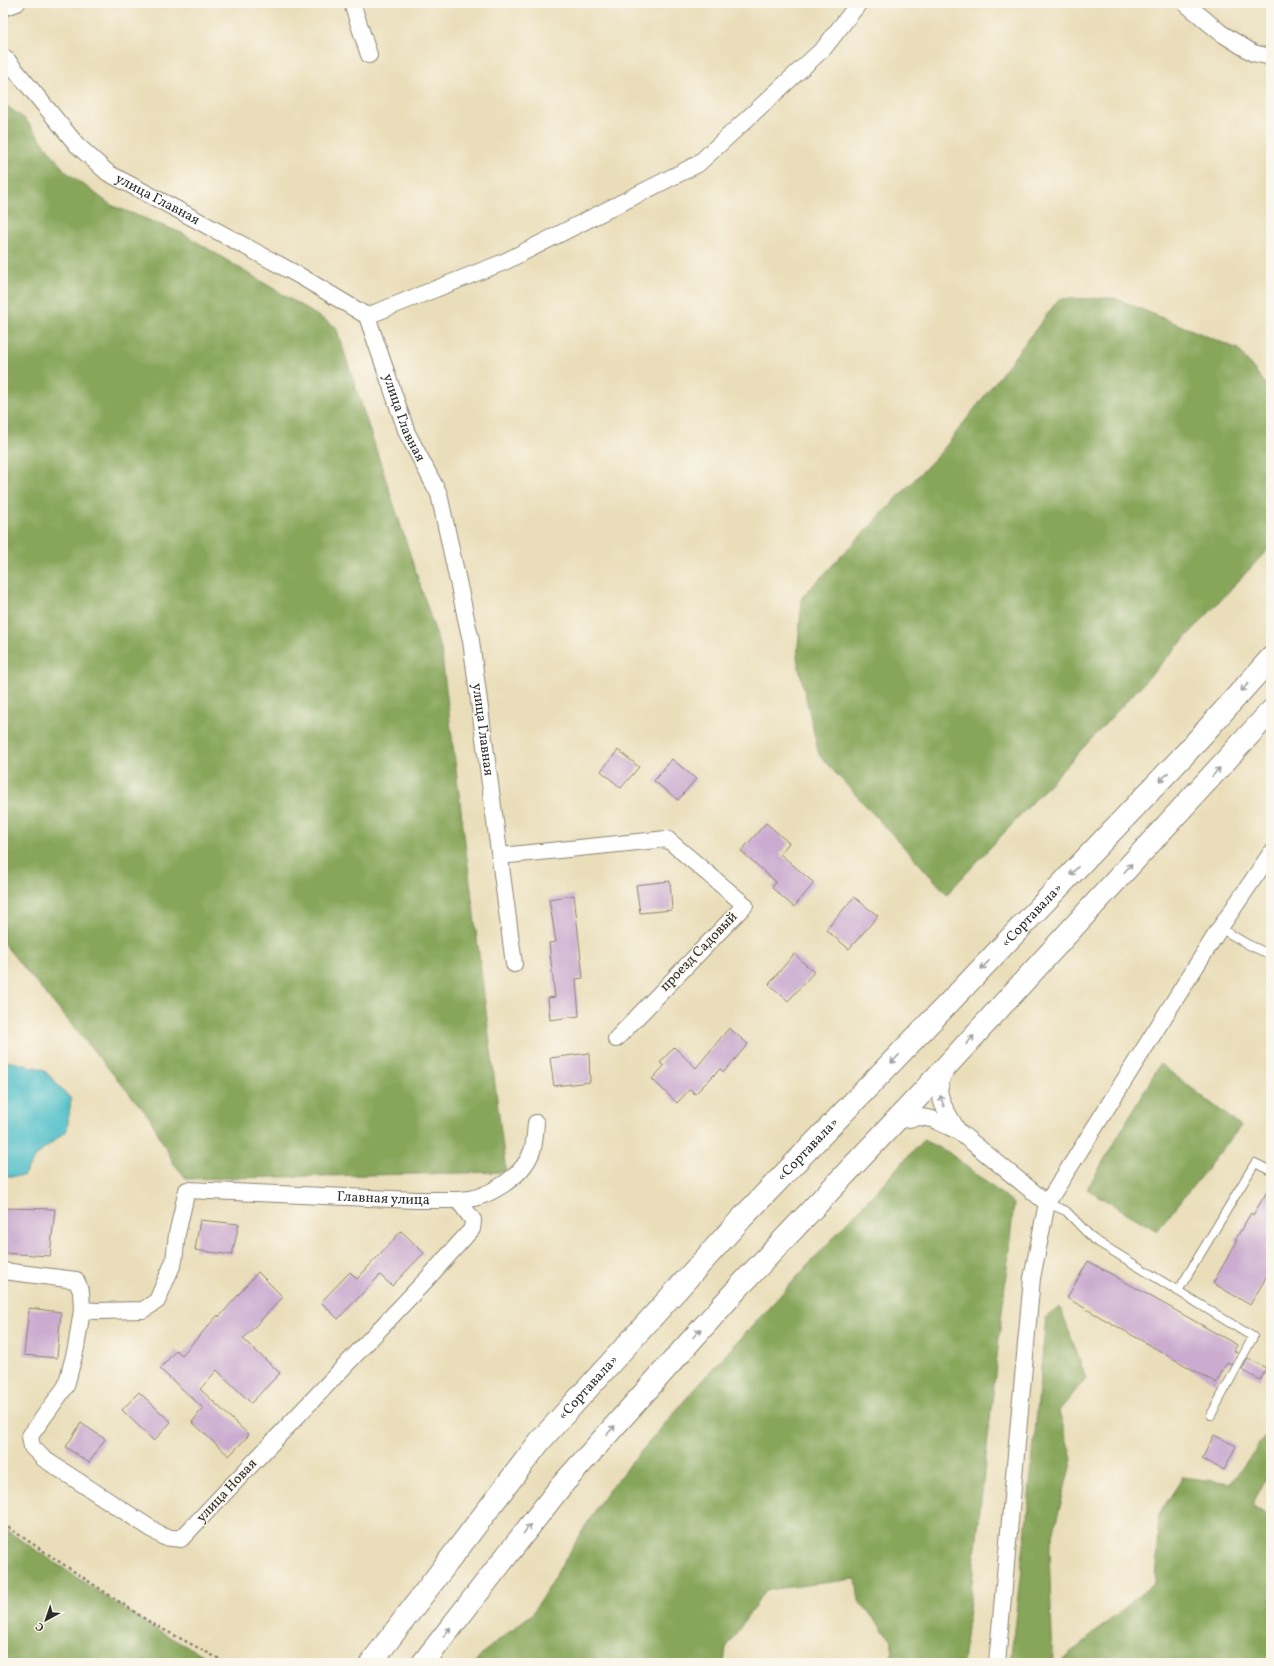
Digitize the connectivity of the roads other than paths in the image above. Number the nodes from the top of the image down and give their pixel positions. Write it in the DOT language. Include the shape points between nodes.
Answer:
graph roads {
  1 [pos="17,3"];
  2 [pos="352,3"];
  3 [pos="859,3"];
  4 [pos="1185,3"];
  5 [pos="3,8"];
  6 [pos="369,55"];
  7 [pos="3,57"];
  8 [pos="1271,57"];
  9 [pos="367,316"];
  10 [pos="1271,658"];
  11 [pos="1271,711"];
  12 [pos="1271,853"];
  13 [pos="500,856"];
  14 [pos="1220,928"];
  15 [pos="1271,955"];
  16 [pos="514,964"];
  17 [pos="616,1039"];
  18 [pos="944,1068"];
  19 [pos="895,1121"];
  20 [pos="536,1123"];
  21 [pos="958,1131"];
  22 [pos="1271,1171"];
  23 [pos="458,1200"];
  24 [pos="1047,1203"];
  25 [pos="3,1271"];
  26 [pos="1178,1291"];
  27 [pos="82,1310"];
  28 [pos="1211,1415"];
  29 [pos="371,1663"];
  30 [pos="423,1663"];
  31 [pos="997,1663"];
  1 -- 5 [label="street"];
  2 -- 6 [label="street"];
  3 -- 9 [label="street" via="824,48 698,164 504,262"];
  4 -- 8 [label="street" via="1221,33 1253,53"];
  7 -- 9 [label="street, улица Главная" via="77,145 108,173 300,276"];
  9 -- 13 [label="street, улица Главная" via="407,433 439,494 471,641"];
  10 -- 29 [label="highway, «Сортавала», one-way" via="1190,748 953,999 740,1219 540,1441"];
  18 -- 11 [label="highway, one-way"];
  12 -- 14 [label="street"];
  13 -- 16 [label="street, улица Главная"];
  13 -- 17 [label="street, проезд Садовый" via="667,839 745,904"];
  14 -- 15 [label="lane"];
  14 -- 24 [label="street"];
  18 -- 19 [label="highway"];
  21 -- 18 [label="street, one-way" via="943,1105 939,1091"];
  19 -- 21 [label="street" via="920,1117 932,1119"];
  30 -- 19 [label="highway, one-way" via="561,1486 738,1288"];
  20 -- 23 [label="street, Главная улица" via="532,1151 519,1173 487,1194"];
  21 -- 24 [label="street"];
  22 -- 26 [label="lane" via="1256,1163"];
  23 -- 27 [label="street, Главная улица" via="187,1190 174,1261 157,1301 143,1310"];
  23 -- 27 [label="street, улица Новая" via="473,1220 472,1229 181,1539 164,1537 44,1459 32,1447 30,1436 66,1386"];
  24 -- 26 [label="lane" via="1066,1211 1093,1239"];
  24 -- 31 [label="street" via="1032,1278"];
  25 -- 27 [label="street, улица Новая" via="76,1280 81,1291"];
  26 -- 28 [label="lane" via="1253,1337"];
}
